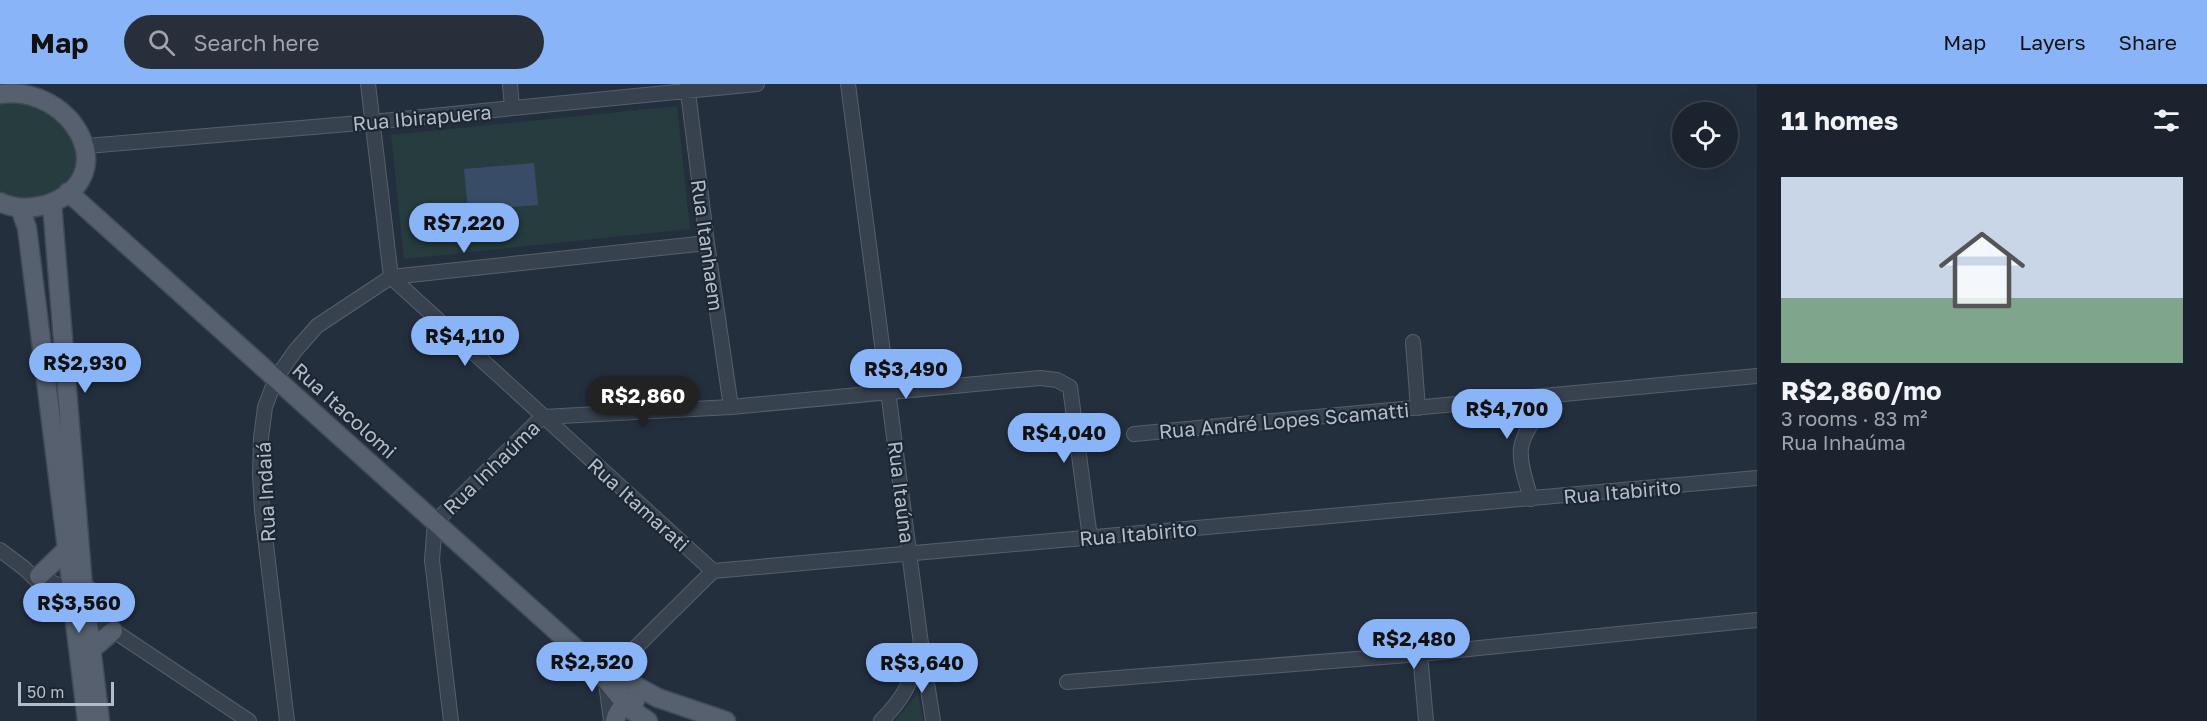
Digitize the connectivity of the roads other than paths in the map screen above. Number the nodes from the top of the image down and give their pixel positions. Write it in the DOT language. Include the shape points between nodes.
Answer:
graph roads {
  1 [pos="368,84"];
  2 [pos="510,84"];
  3 [pos="757,84"];
  4 [pos="848,84"];
  5 [pos="43,87"];
  6 [pos="688,88"];
  7 [pos="3,90"];
  8 [pos="512,108"];
  9 [pos="372,122"];
  10 [pos="87,146"];
  11 [pos="68,192"];
  12 [pos="0,202"];
  13 [pos="51,203"];
  14 [pos="20,208"];
  15 [pos="707,243"];
  16 [pos="391,277"];
  17 [pos="1413,342"];
  18 [pos="1757,376"];
  19 [pos="276,378"];
  20 [pos="889,392"];
  21 [pos="1552,395"];
  22 [pos="731,407"];
  23 [pos="1418,408"];
  24 [pos="542,417"];
  25 [pos="1134,434"];
  26 [pos="1757,478"];
  27 [pos="1531,499"];
  28 [pos="435,522"];
  29 [pos="1090,538"];
  30 [pos="67,549"];
  31 [pos="0,550"];
  32 [pos="909,553"];
  33 [pos="713,571"];
  34 [pos="31,572"];
  35 [pos="79,603"];
  36 [pos="1757,620"];
  37 [pos="119,634"];
  38 [pos="921,644"];
  39 [pos="91,650"];
  40 [pos="1420,654"];
  41 [pos="608,677"];
  42 [pos="1067,682"];
  43 [pos="90,692"];
  44 [pos="658,698"];
  45 [pos="633,712"];
  46 [pos="685,714"];
  47 [pos="87,721"];
  48 [pos="100,721"];
  49 [pos="249,721"];
  50 [pos="287,721"];
  51 [pos="451,721"];
  52 [pos="613,721"];
  53 [pos="648,721"];
  54 [pos="726,721"];
  55 [pos="881,721"];
  56 [pos="933,721"];
  57 [pos="1426,721"];
  1 -- 9 [label="street"];
  2 -- 8 [label="street"];
  3 -- 6 [label="street, Rua Ibirapuera"];
  4 -- 20 [label="street, Rua Itaúna"];
  5 -- 7 [label="main road"];
  5 -- 10 [label="main road" via="76,113"];
  6 -- 8 [label="street, Rua Ibirapuera"];
  6 -- 15 [label="street, Rua Itanhaem"];
  8 -- 9 [label="street, Rua Ibirapuera"];
  9 -- 10 [label="street, Rua Ibirapuera"];
  9 -- 16 [label="street"];
  10 -- 11 [label="main road" via="82,171"];
  11 -- 13 [label="main road"];
  11 -- 19 [label="main road, Rua Itacolomi"];
  12 -- 14 [label="main road"];
  13 -- 14 [label="main road"];
  13 -- 35 [label="main road"];
  14 -- 30 [label="main road" via="27,228"];
  15 -- 16 [label="street, Rua Indaiá"];
  15 -- 22 [label="street, Rua Itanhaem"];
  16 -- 19 [label="street, Rua Indaiá" via="316,326"];
  16 -- 24 [label="street, Rua Itamarati"];
  17 -- 23 [label="street"];
  18 -- 21 [label="street, Rua André Lopes Scamatti"];
  19 -- 28 [label="main road, Rua Itacolomi"];
  19 -- 50 [label="street, Rua Indaiá" via="265,407 260,475"];
  20 -- 22 [label="street, Rua Inhaúma"];
  20 -- 29 [label="street, Rua Inhaúma" via="1040,378 1070,387"];
  20 -- 32 [label="street, Rua Itaúna"];
  21 -- 23 [label="street, Rua André Lopes Scamatti"];
  21 -- 27 [label="street" via="1527,431 1521,448"];
  22 -- 24 [label="street, Rua Inhaúma"];
  23 -- 25 [label="street, Rua André Lopes Scamatti"];
  24 -- 28 [label="street, Rua Inhaúma"];
  24 -- 33 [label="street, Rua Itamarati"];
  26 -- 27 [label="street, Rua Itabirito"];
  27 -- 29 [label="street, Rua Itabirito"];
  28 -- 41 [label="main road, Rua Itacolomi"];
  28 -- 51 [label="street, Rua Inhaúma" via="432,560"];
  29 -- 32 [label="street, Rua Itabirito"];
  30 -- 34 [label="main road"];
  30 -- 35 [label="main road"];
  31 -- 34 [label="street"];
  32 -- 33 [label="street, Rua Itabirito"];
  32 -- 38 [label="street, Rua Itaúna"];
  33 -- 41 [label="street"];
  34 -- 35 [label="street"];
  35 -- 37 [label="street"];
  35 -- 39 [label="main road"];
  35 -- 43 [label="main road"];
  36 -- 40 [label="street"];
  37 -- 39 [label="main road"];
  37 -- 49 [label="street"];
  38 -- 55 [label="street" via="915,673 900,702"];
  38 -- 56 [label="street, Rua Itaúna"];
  39 -- 43 [label="main road"];
  40 -- 42 [label="street"];
  40 -- 57 [label="street"];
  41 -- 44 [label="main road"];
  41 -- 45 [label="main road, Rua Itacolomi"];
  41 -- 52 [label="street"];
  43 -- 47 [label="main road"];
  43 -- 48 [label="main road"];
  44 -- 45 [label="main road" via="632,701"];
  44 -- 46 [label="main road"];
  45 -- 52 [label="main road" via="620,710"];
  45 -- 53 [label="main road, Rua Itacolomi"];
  46 -- 54 [label="main road"];
}
